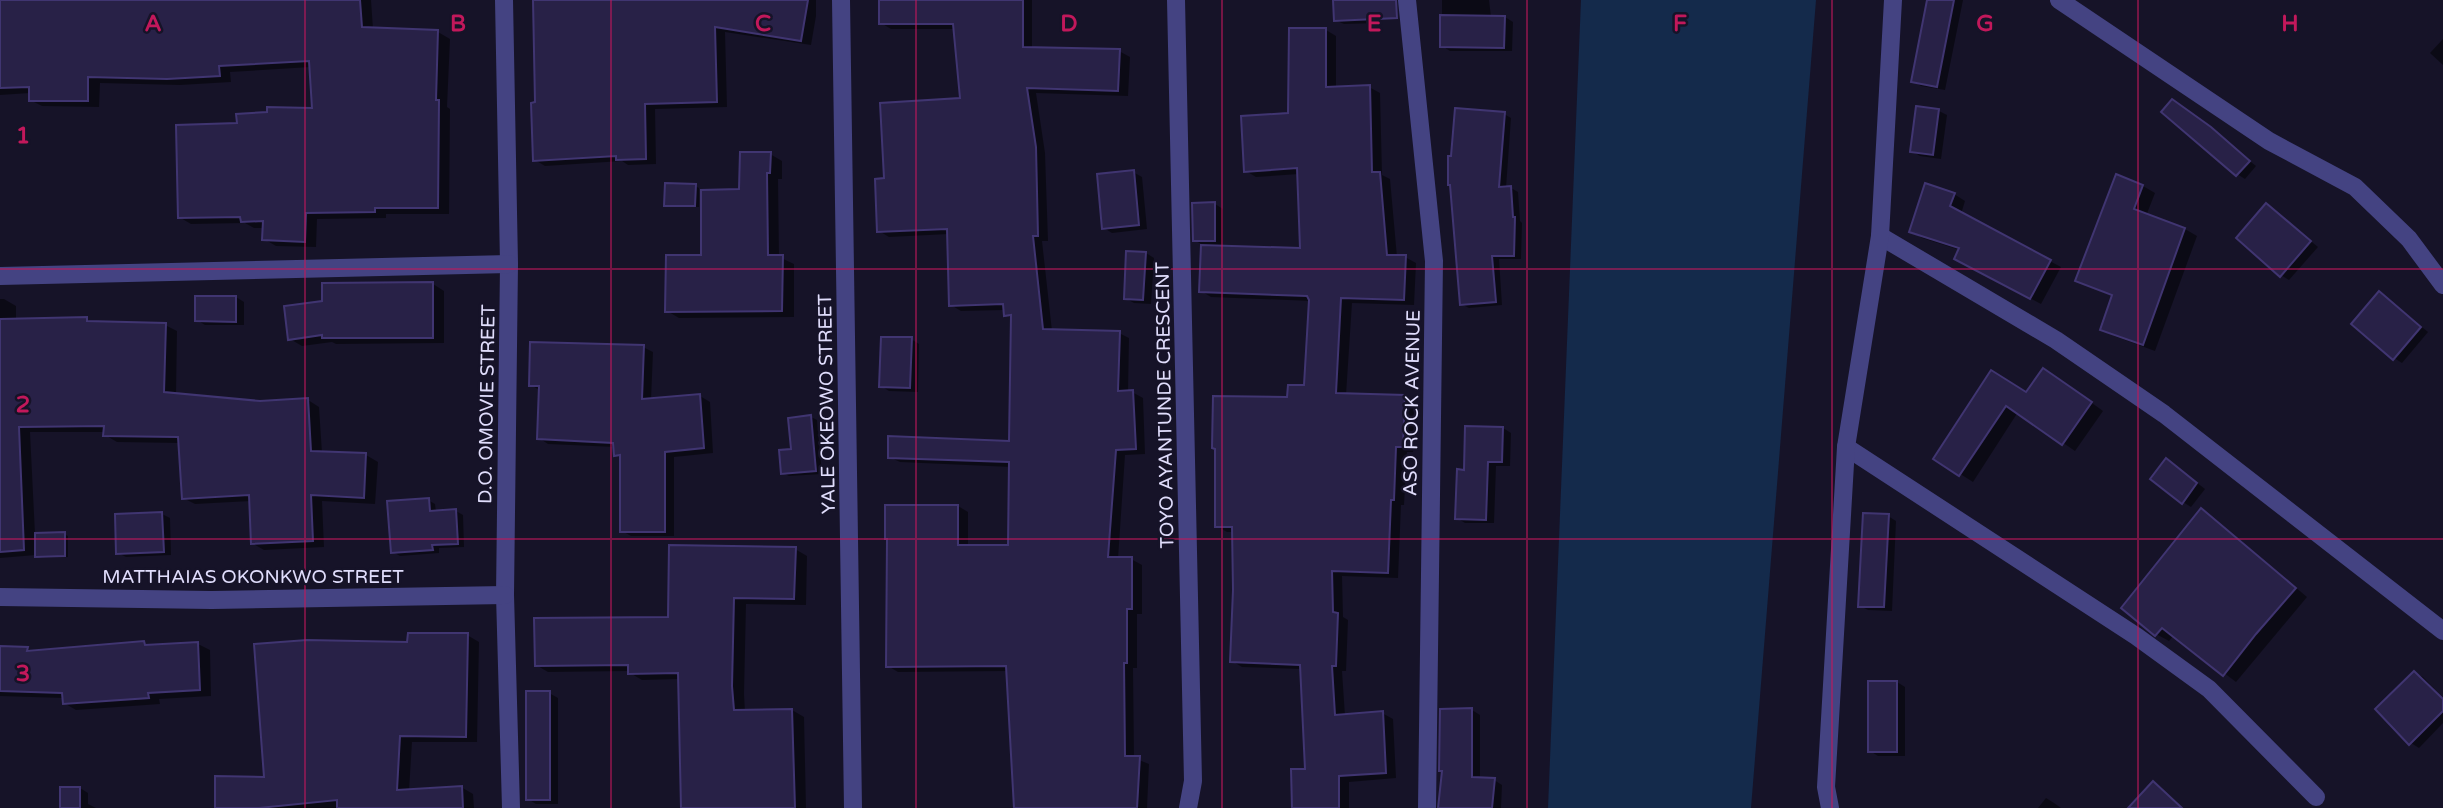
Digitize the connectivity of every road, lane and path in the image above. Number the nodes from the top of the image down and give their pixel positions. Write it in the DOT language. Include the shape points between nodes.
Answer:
graph roads {
  1 [pos="503,0"];
  2 [pos="841,0"];
  3 [pos="1176,0"];
  4 [pos="1407,0"];
  5 [pos="1893,0"];
  6 [pos="2059,0"];
  7 [pos="1880,236"];
  8 [pos="509,264"];
  9 [pos="0,276"];
  10 [pos="2443,285"];
  11 [pos="1846,447"];
  12 [pos="505,595"];
  13 [pos="0,597"];
  14 [pos="2443,631"];
  15 [pos="2316,797"];
  16 [pos="511,808"];
  17 [pos="853,808"];
  18 [pos="1188,808"];
  19 [pos="1427,808"];
  20 [pos="1830,808"];
  1 -- 8 [label="street, D.O. OMOVIE STREET"];
  2 -- 17 [label="street, YALE OKEOWO STREET"];
  3 -- 18 [label="street, TOYO AYANTUNDE CRESCENT" via="1193,781"];
  4 -- 19 [label="street, ASO ROCK AVENUE" via="1434,261"];
  5 -- 7 [label="street"];
  6 -- 10 [label="street" via="2269,141 2355,187 2409,239"];
  7 -- 11 [label="street"];
  7 -- 14 [label="street" via="2056,340 2164,415"];
  8 -- 9 [label="street"];
  8 -- 12 [label="street, D.O. OMOVIE STREET"];
  11 -- 15 [label="street" via="2136,636 2209,689"];
  11 -- 20 [label="street" via="1826,787"];
  12 -- 13 [label="street, MATTHAIAS OKONKWO STREET" via="212,600"];
  12 -- 16 [label="street, D.O. OMOVIE STREET"];
}
